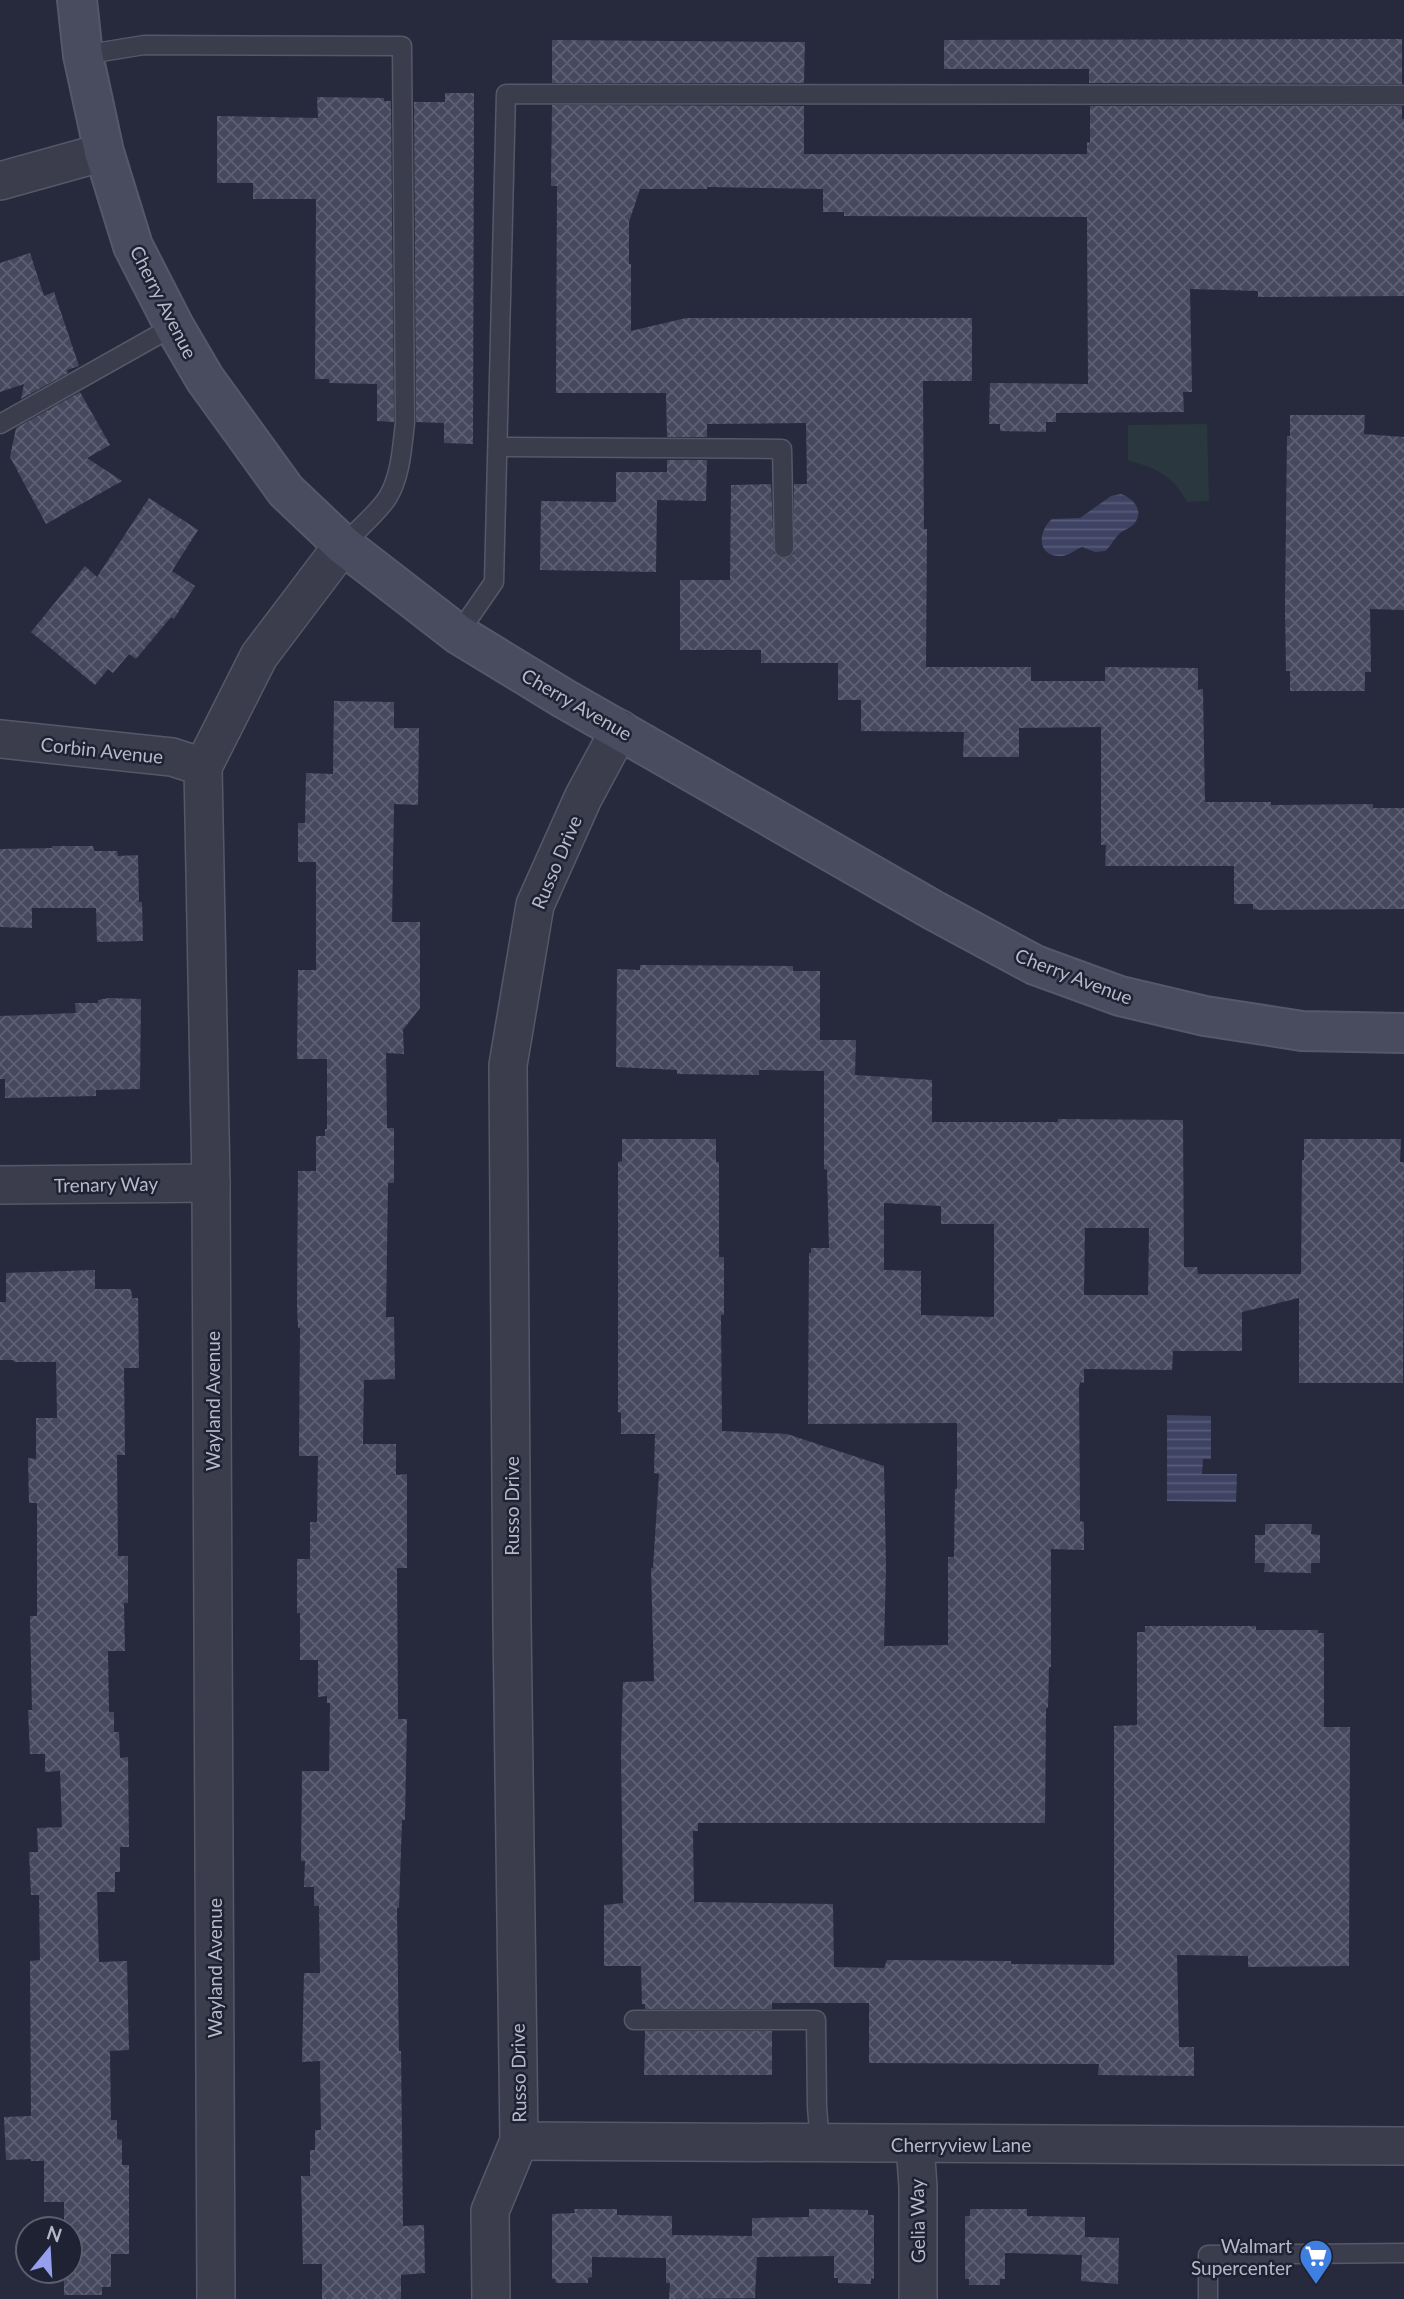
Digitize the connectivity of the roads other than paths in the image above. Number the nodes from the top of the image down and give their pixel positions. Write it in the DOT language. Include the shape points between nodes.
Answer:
graph roads {
  1 [pos="77,0"];
  2 [pos="82,55"];
  3 [pos="1404,95"];
  4 [pos="104,152"];
  5 [pos="0,181"];
  6 [pos="174,326"];
  7 [pos="0,424"];
  8 [pos="498,447"];
  9 [pos="342,545"];
  10 [pos="784,548"];
  11 [pos="458,634"];
  12 [pos="620,729"];
  13 [pos="0,739"];
  14 [pos="203,767"];
  15 [pos="1404,1033"];
  16 [pos="211,1183"];
  17 [pos="0,1185"];
  18 [pos="634,2020"];
  19 [pos="519,2141"];
  20 [pos="820,2143"];
  21 [pos="915,2144"];
  22 [pos="1404,2146"];
  23 [pos="1404,2253"];
  24 [pos="216,2299"];
  25 [pos="491,2299"];
  26 [pos="918,2299"];
  27 [pos="1208,2299"];
  1 -- 2 [label="street, Cherry Avenue"];
  2 -- 4 [label="street, Cherry Avenue"];
  2 -- 9 [label="lane" via="144,45 402,46 402,456 387,498"];
  3 -- 8 [label="lane" via="506,94"];
  4 -- 5 [label="street"];
  4 -- 6 [label="street, Cherry Avenue" via="133,246"];
  6 -- 7 [label="lane"];
  6 -- 9 [label="street, Cherry Avenue" via="205,379 286,491"];
  8 -- 10 [label="lane" via="782,449"];
  8 -- 11 [label="lane" via="494,582"];
  9 -- 11 [label="street, Cherry Avenue"];
  9 -- 14 [label="street, Wayland Avenue" via="259,656"];
  11 -- 12 [label="street, Cherry Avenue"];
  12 -- 15 [label="street, Cherry Avenue" via="1035,965 1119,996 1205,1016 1302,1031"];
  12 -- 19 [label="street, Russo Drive" via="535,905 508,1065"];
  13 -- 14 [label="street, Corbin Avenue" via="172,757"];
  14 -- 16 [label="street, Wayland Avenue"];
  16 -- 17 [label="street, Trenary Way"];
  16 -- 24 [label="street, Wayland Avenue"];
  18 -- 20 [label="lane" via="817,2020"];
  19 -- 20 [label="street, Cherryview Lane"];
  19 -- 25 [label="street, Russo Drive" via="490,2211"];
  20 -- 21 [label="street, Cherryview Lane"];
  21 -- 22 [label="street, Cherryview Lane"];
  21 -- 26 [label="street, Gelia Way"];
  23 -- 27 [label="lane" via="1208,2255"];
}
